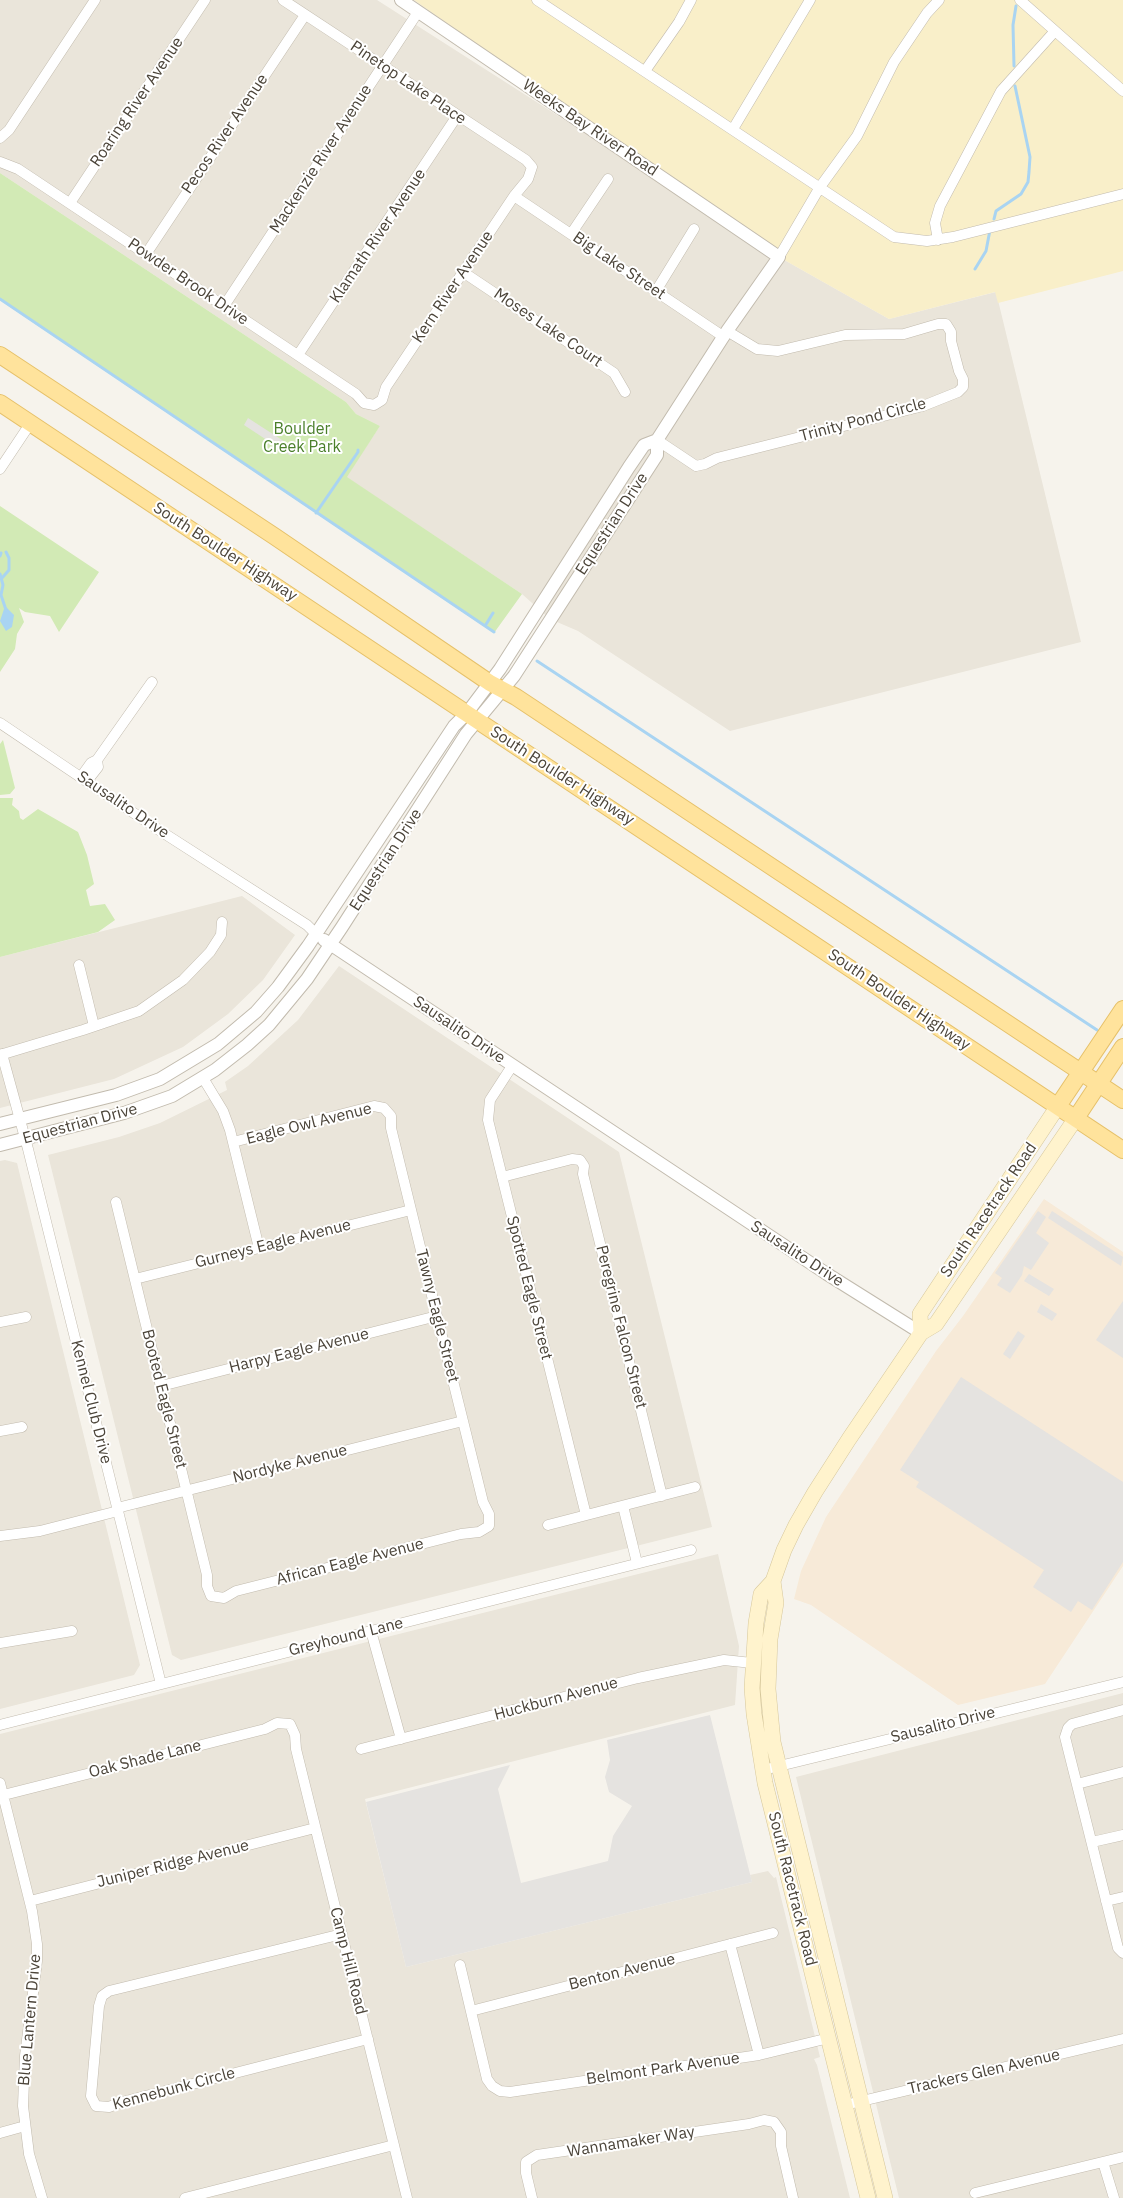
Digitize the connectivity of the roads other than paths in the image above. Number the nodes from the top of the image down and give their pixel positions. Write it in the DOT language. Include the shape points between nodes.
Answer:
graph roads {
  1 [pos="95,0"];
  2 [pos="205,0"];
  3 [pos="283,0"];
  4 [pos="401,0"];
  5 [pos="537,0"];
  6 [pos="691,0"];
  7 [pos="810,0"];
  8 [pos="939,0"];
  9 [pos="1020,0"];
  10 [pos="552,4"];
  11 [pos="418,12"];
  12 [pos="305,14"];
  13 [pos="1055,31"];
  14 [pos="383,65"];
  15 [pos="645,71"];
  16 [pos="1123,91"];
  17 [pos="457,116"];
  18 [pos="733,130"];
  19 [pos="0,138"];
  20 [pos="0,162"];
  21 [pos="532,167"];
  22 [pos="608,180"];
  23 [pos="820,187"];
  24 [pos="1123,194"];
  25 [pos="514,196"];
  26 [pos="70,203"];
  27 [pos="694,229"];
  28 [pos="571,234"];
  29 [pos="938,240"];
  30 [pos="146,254"];
  31 [pos="779,257"];
  32 [pos="463,272"];
  33 [pos="656,291"];
  34 [pos="224,306"];
  35 [pos="725,334"];
  36 [pos="0,355"];
  37 [pos="298,355"];
  38 [pos="625,392"];
  39 [pos="0,403"];
  40 [pos="374,405"];
  41 [pos="30,424"];
  42 [pos="657,440"];
  43 [pos="0,469"];
  44 [pos="152,682"];
  45 [pos="497,687"];
  46 [pos="473,717"];
  47 [pos="0,723"];
  48 [pos="84,779"];
  49 [pos="222,922"];
  50 [pos="316,934"];
  51 [pos="330,944"];
  52 [pos="79,965"];
  53 [pos="1123,1009"];
  54 [pos="94,1026"];
  55 [pos="1123,1047"];
  56 [pos="1,1054"];
  57 [pos="512,1066"];
  58 [pos="1081,1072"];
  59 [pos="204,1078"];
  60 [pos="1099,1084"];
  61 [pos="1123,1100"];
  62 [pos="1058,1106"];
  63 [pos="384,1108"];
  64 [pos="1076,1118"];
  65 [pos="20,1120"];
  66 [pos="0,1124"];
  67 [pos="25,1139"];
  68 [pos="234,1142"];
  69 [pos="0,1146"];
  70 [pos="1123,1150"];
  71 [pos="502,1177"];
  72 [pos="116,1202"];
  73 [pos="411,1210"];
  74 [pos="259,1248"];
  75 [pos="135,1279"];
  76 [pos="437,1316"];
  77 [pos="26,1317"];
  78 [pos="0,1322"];
  79 [pos="921,1334"];
  80 [pos="161,1386"];
  81 [pos="463,1421"];
  82 [pos="22,1427"];
  83 [pos="0,1431"];
  84 [pos="694,1487"];
  85 [pos="187,1490"];
  86 [pos="662,1496"];
  87 [pos="623,1506"];
  88 [pos="117,1510"];
  89 [pos="586,1515"];
  90 [pos="548,1525"];
  91 [pos="489,1526"];
  92 [pos="0,1536"];
  93 [pos="691,1550"];
  94 [pos="637,1563"];
  95 [pos="773,1581"];
  96 [pos="211,1596"];
  97 [pos="72,1631"];
  98 [pos="371,1631"];
  99 [pos="0,1643"];
  100 [pos="752,1662"];
  101 [pos="1123,1682"];
  102 [pos="161,1684"];
  103 [pos="1123,1710"];
  104 [pos="290,1724"];
  105 [pos="0,1725"];
  106 [pos="400,1739"];
  107 [pos="362,1749"];
  108 [pos="770,1768"];
  109 [pos="1123,1772"];
  110 [pos="0,1783"];
  111 [pos="1077,1784"];
  112 [pos="2,1796"];
  113 [pos="316,1828"];
  114 [pos="1123,1835"];
  115 [pos="1092,1842"];
  116 [pos="1123,1897"];
  117 [pos="30,1901"];
  118 [pos="1106,1901"];
  119 [pos="773,1933"];
  120 [pos="342,1934"];
  121 [pos="812,1938"];
  122 [pos="730,1944"];
  123 [pos="1123,1953"];
  124 [pos="460,1965"];
  125 [pos="471,2011"];
  126 [pos="829,2038"];
  127 [pos="368,2039"];
  128 [pos="1123,2039"];
  129 [pos="759,2055"];
  130 [pos="861,2101"];
  131 [pos="845,2105"];
  132 [pos="26,2126"];
  133 [pos="0,2133"];
  134 [pos="394,2145"];
  135 [pos="1123,2157"];
  136 [pos="1103,2162"];
  137 [pos="975,2193"];
  138 [pos="42,2198"];
  139 [pos="185,2198"];
  140 [pos="407,2198"];
  141 [pos="532,2198"];
  142 [pos="793,2198"];
  143 [pos="868,2198"];
  144 [pos="885,2198"];
  145 [pos="1114,2198"];
  1 -- 19 [label="street" via="9,130"];
  2 -- 26 [label="street, Roaring River Avenue"];
  3 -- 12 [label="street, Pinetop Lake Place"];
  4 -- 11 [label="street, Weeks Bay River Road"];
  5 -- 10 [label="street"];
  6 -- 15 [label="street"];
  7 -- 18 [label="street"];
  8 -- 23 [label="street" via="894,62 858,136"];
  9 -- 13 [label="street"];
  10 -- 15 [label="street"];
  11 -- 14 [label="street, Mackenzie River Avenue"];
  11 -- 31 [label="street, Weeks Bay River Road"];
  12 -- 14 [label="street, Pinetop Lake Place"];
  12 -- 30 [label="street, Pecos River Avenue"];
  13 -- 16 [label="street"];
  13 -- 29 [label="street" via="1001,91 940,206 935,223"];
  14 -- 17 [label="street, Pinetop Lake Place"];
  14 -- 34 [label="street, Mackenzie River Avenue"];
  15 -- 18 [label="street"];
  17 -- 21 [label="street, Pinetop Lake Place"];
  17 -- 37 [label="street, Klamath River Avenue"];
  18 -- 23 [label="street"];
  20 -- 26 [label="street, Powder Brook Drive" via="18,169"];
  21 -- 25 [label="street, Kern River Avenue" via="528,179"];
  22 -- 28 [label="street"];
  23 -- 29 [label="street" via="894,236"];
  23 -- 31 [label="street"];
  24 -- 29 [label="street"];
  25 -- 28 [label="street, Big Lake Street"];
  25 -- 32 [label="street, Kern River Avenue"];
  26 -- 30 [label="street, Powder Brook Drive"];
  27 -- 33 [label="street"];
  28 -- 33 [label="street, Big Lake Street"];
  30 -- 34 [label="street, Powder Brook Drive"];
  31 -- 35 [label="street, Equestrian Drive"];
  32 -- 38 [label="street, Moses Lake Court" via="614,373"];
  32 -- 40 [label="street, Kern River Avenue" via="386,387 382,400"];
  33 -- 35 [label="street, Big Lake Street"];
  34 -- 37 [label="street, Powder Brook Drive"];
  35 -- 42 [label="street, Equestrian Drive"];
  35 -- 42 [label="street, Trinity Pond Circle" via="757,349 778,351 845,335 898,334 946,324 951,332 963,387 923,406 696,466"];
  36 -- 45 [label="main road"];
  37 -- 40 [label="street, Powder Brook Drive" via="356,394 364,403"];
  39 -- 41 [label="main road, South Boulder Highway"];
  41 -- 43 [label="street"];
  41 -- 46 [label="main road, South Boulder Highway"];
  42 -- 45 [label="street, Equestrian Drive" via="657,456"];
  42 -- 45 [label="street, Equestrian Drive" via="644,445 629,467"];
  44 -- 48 [label="street" via="97,760 98,767"];
  45 -- 46 [label="street, Equestrian Drive"];
  45 -- 58 [label="main road"];
  46 -- 50 [label="street, Equestrian Drive" via="454,726"];
  46 -- 51 [label="street, Equestrian Drive" via="466,734"];
  46 -- 62 [label="main road, South Boulder Highway"];
  47 -- 48 [label="street, Sausalito Drive"];
  48 -- 50 [label="street, Sausalito Drive"];
  49 -- 54 [label="street" via="220,934 210,952 183,980 138,1011"];
  50 -- 51 [label="street, Sausalito Drive"];
  50 -- 65 [label="street, Equestrian Drive" via="256,1012 203,1054 141,1087"];
  51 -- 57 [label="street, Sausalito Drive"];
  51 -- 59 [label="street, Equestrian Drive" via="307,979 268,1025"];
  52 -- 54 [label="street"];
  53 -- 58 [label="main road, South Racetrack Road"];
  54 -- 56 [label="street"];
  55 -- 60 [label="main road, South Racetrack Road"];
  56 -- 65 [label="street, Kennel Club Drive"];
  57 -- 71 [label="street, Spotted Eagle Street" via="494,1091 487,1110"];
  57 -- 79 [label="street, Sausalito Drive"];
  58 -- 60 [label="main road"];
  58 -- 62 [label="main road, South Racetrack Road"];
  59 -- 67 [label="street, Equestrian Drive" via="146,1106"];
  59 -- 68 [label="street" via="223,1111"];
  60 -- 61 [label="main road"];
  60 -- 64 [label="main road, South Racetrack Road"];
  62 -- 64 [label="main road, South Boulder Highway"];
  62 -- 79 [label="main road, South Racetrack Road" via="920,1314"];
  63 -- 68 [label="street, Eagle Owl Avenue" via="374,1106"];
  63 -- 73 [label="street, Tawny Eagle Street" via="390,1116"];
  64 -- 70 [label="main road, South Boulder Highway"];
  64 -- 79 [label="main road, South Racetrack Road" via="936,1324"];
  65 -- 66 [label="street, Equestrian Drive"];
  65 -- 67 [label="street, Kennel Club Drive"];
  67 -- 69 [label="street, Equestrian Drive"];
  67 -- 88 [label="street, Kennel Club Drive"];
  68 -- 74 [label="street"];
  71 -- 86 [label="street, Peregrine Falcon Street" via="572,1159 580,1160 584,1166 583,1174"];
  71 -- 89 [label="street, Spotted Eagle Street"];
  72 -- 75 [label="street, Booted Eagle Street"];
  73 -- 74 [label="street, Gurneys Eagle Avenue"];
  73 -- 76 [label="street, Tawny Eagle Street"];
  74 -- 75 [label="street, Gurneys Eagle Avenue"];
  75 -- 80 [label="street, Booted Eagle Street"];
  76 -- 80 [label="street, Harpy Eagle Avenue"];
  76 -- 81 [label="street, Tawny Eagle Street"];
  77 -- 78 [label="street"];
  79 -- 95 [label="main road, South Racetrack Road" via="815,1492 784,1550"];
  80 -- 85 [label="street, Booted Eagle Street"];
  81 -- 85 [label="street, Nordyke Avenue"];
  81 -- 91 [label="street, Tawny Eagle Street" via="483,1502 489,1514"];
  82 -- 83 [label="street"];
  84 -- 86 [label="street"];
  85 -- 88 [label="street, Nordyke Avenue"];
  85 -- 96 [label="street, Booted Eagle Street"];
  86 -- 87 [label="street"];
  87 -- 89 [label="street"];
  87 -- 94 [label="street"];
  88 -- 92 [label="street, Nordyke Avenue" via="40,1530"];
  88 -- 102 [label="street, Kennel Club Drive"];
  89 -- 90 [label="street"];
  91 -- 96 [label="street, African Eagle Avenue" via="479,1532 451,1536 236,1591 224,1598"];
  93 -- 94 [label="street, Greyhound Lane"];
  94 -- 98 [label="street, Greyhound Lane"];
  95 -- 100 [label="main road, South Racetrack Road" via="762,1594"];
  95 -- 108 [label="main road, South Racetrack Road" via="776,1603 770,1639 768,1689 773,1742"];
  97 -- 99 [label="street"];
  98 -- 102 [label="street, Greyhound Lane"];
  98 -- 106 [label="street"];
  100 -- 106 [label="street, Huckburn Avenue" via="724,1660 638,1678"];
  100 -- 108 [label="main road, South Racetrack Road" via="754,1714"];
  101 -- 108 [label="street, Sausalito Drive"];
  102 -- 105 [label="street, Greyhound Lane"];
  103 -- 111 [label="street" via="1072,1724 1068,1728 1065,1737"];
  104 -- 112 [label="street, Oak Shade Lane" via="278,1724"];
  104 -- 113 [label="street, Camp Hill Road"];
  106 -- 107 [label="street, Huckburn Avenue"];
  108 -- 121 [label="main road, South Racetrack Road"];
  109 -- 111 [label="street"];
  110 -- 112 [label="street, Blue Lantern Drive"];
  111 -- 115 [label="street"];
  112 -- 117 [label="street, Blue Lantern Drive"];
  113 -- 117 [label="street, Juniper Ridge Avenue"];
  113 -- 120 [label="street, Camp Hill Road"];
  114 -- 115 [label="street"];
  115 -- 118 [label="street"];
  116 -- 118 [label="street"];
  117 -- 132 [label="street, Blue Lantern Drive" via="37,1944 23,2082"];
  118 -- 123 [label="street" via="1118,1948"];
  119 -- 122 [label="street, Benton Avenue"];
  120 -- 127 [label="street, Camp Hill Road"];
  120 -- 127 [label="street, Kennebunk Circle" via="109,1991 102,1996 99,2006 91,2096 96,2106 109,2107"];
  121 -- 126 [label="main road, South Racetrack Road"];
  121 -- 130 [label="main road, South Racetrack Road"];
  122 -- 125 [label="street, Benton Avenue"];
  122 -- 129 [label="street"];
  124 -- 125 [label="street"];
  125 -- 129 [label="street, Belmont Park Avenue" via="487,2079 496,2089 510,2092"];
  126 -- 129 [label="street, Belmont Park Avenue"];
  126 -- 131 [label="main road, South Racetrack Road"];
  127 -- 134 [label="street, Camp Hill Road"];
  128 -- 130 [label="street, Trackers Glen Avenue"];
  130 -- 131 [label="street, Trackers Glen Avenue"];
  130 -- 144 [label="main road, South Racetrack Road"];
  131 -- 143 [label="main road, South Racetrack Road"];
  132 -- 133 [label="street"];
  132 -- 138 [label="street, Blue Lantern Drive" via="29,2154"];
  134 -- 139 [label="street"];
  134 -- 140 [label="street, Camp Hill Road"];
  135 -- 136 [label="street"];
  136 -- 137 [label="street"];
  136 -- 145 [label="street"];
  141 -- 142 [label="street, Wannamaker Way" via="526,2162 537,2155 764,2120 774,2122 781,2132 781,2146"];
}
